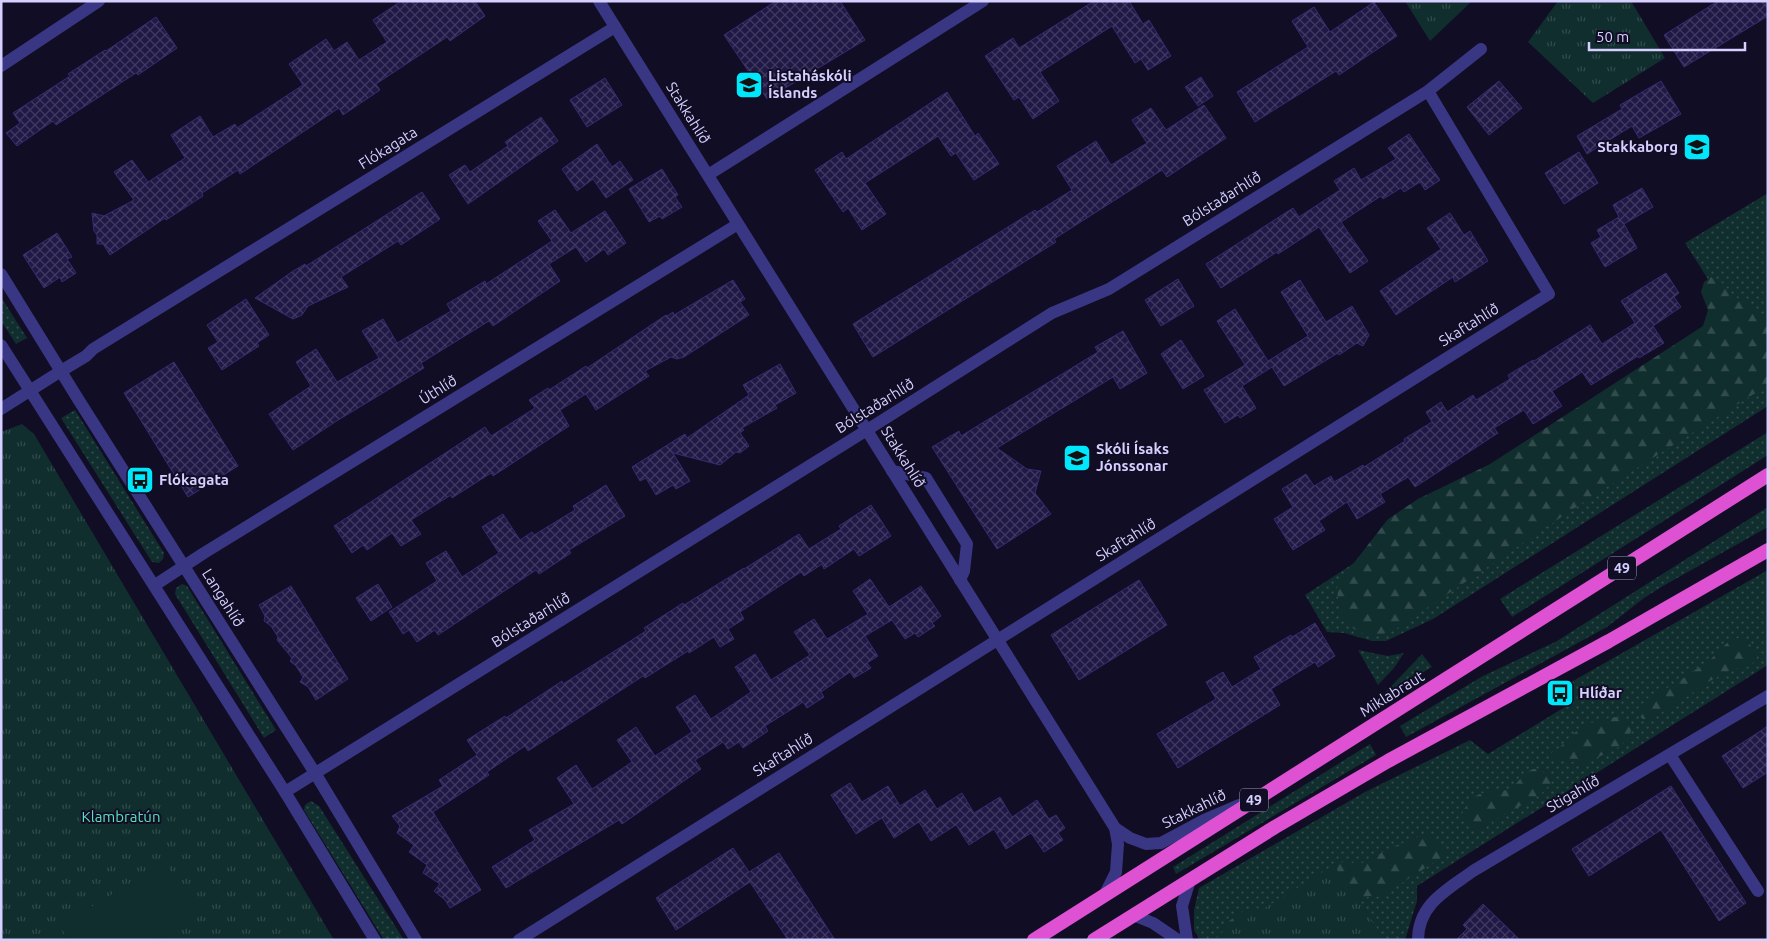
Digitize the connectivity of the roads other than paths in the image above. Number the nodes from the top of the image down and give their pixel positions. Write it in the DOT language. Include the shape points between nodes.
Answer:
graph roads {
  1 [pos="100,1"];
  2 [pos="600,1"];
  3 [pos="983,1"];
  4 [pos="615,27"];
  5 [pos="1481,50"];
  6 [pos="2,64"];
  7 [pos="1428,91"];
  8 [pos="708,175"];
  9 [pos="738,224"];
  10 [pos="1,274"];
  11 [pos="1,345"];
  12 [pos="61,371"];
  13 [pos="30,391"];
  14 [pos="1,408"];
  15 [pos="867,430"];
  16 [pos="892,471"];
  17 [pos="1768,475"];
  18 [pos="1768,550"];
  19 [pos="184,566"];
  20 [pos="960,580"];
  21 [pos="155,585"];
  22 [pos="998,640"];
  23 [pos="1768,696"];
  24 [pos="1670,755"];
  25 [pos="316,773"];
  26 [pos="285,792"];
  27 [pos="1260,796"];
  28 [pos="1115,828"];
  29 [pos="1190,880"];
  30 [pos="1758,891"];
  31 [pos="1104,896"];
  32 [pos="1133,915"];
  33 [pos="375,940"];
  34 [pos="416,940"];
  35 [pos="519,940"];
  36 [pos="1034,940"];
  37 [pos="1094,940"];
  38 [pos="1178,940"];
  39 [pos="1186,940"];
  40 [pos="1418,940"];
  1 -- 6 [label="street"];
  2 -- 4 [label="street, Stakkahlíð"];
  3 -- 8 [label="street"];
  4 -- 8 [label="street, Stakkahlíð"];
  4 -- 12 [label="street, Flókagata"];
  5 -- 7 [label="street, Bólstaðarhlíð"];
  7 -- 15 [label="street, Bólstaðarhlíð" via="1109,289 1052,313"];
  7 -- 22 [label="street, Skaftahlíð" via="1549,294"];
  8 -- 9 [label="street, Stakkahlíð"];
  9 -- 15 [label="street, Stakkahlíð"];
  9 -- 19 [label="street, Úthlíð"];
  10 -- 12 [label="street, Langahlíð"];
  11 -- 13 [label="street"];
  12 -- 13 [label="street, Flókagata"];
  12 -- 19 [label="street, Langahlíð"];
  13 -- 14 [label="street, Flókagata"];
  13 -- 21 [label="street"];
  15 -- 16 [label="street, Stakkahlíð"];
  15 -- 25 [label="street, Bólstaðarhlíð"];
  16 -- 20 [label="street, Stakkahlíð"];
  16 -- 20 [label="street" via="926,478 931,486 967,544"];
  17 -- 27 [label="highway, Miklabraut / 49"];
  18 -- 29 [label="highway, 49" via="1388,761"];
  19 -- 21 [label="street, Úthlíð"];
  19 -- 25 [label="street, Langahlíð"];
  20 -- 22 [label="street, Stakkahlíð"];
  21 -- 26 [label="street"];
  22 -- 28 [label="street, Stakkahlíð"];
  22 -- 35 [label="street, Skaftahlíð"];
  23 -- 24 [label="street, Stigahlíð"];
  24 -- 30 [label="street"];
  24 -- 40 [label="street, Stigahlíð" via="1437,896 1424,913"];
  25 -- 26 [label="street, Bólstaðarhlíð"];
  25 -- 34 [label="street, Langahlíð"];
  26 -- 33 [label="street"];
  27 -- 28 [label="street, Stakkahlíð" via="1161,843 1146,844"];
  27 -- 31 [label="highway, Miklabraut / 49"];
  28 -- 31 [label="street, Stakkahlíð" via="1118,844 1116,872"];
  29 -- 32 [label="highway, 49"];
  29 -- 39 [label="street" via="1182,906"];
  31 -- 36 [label="highway, Miklabraut / 49"];
  32 -- 37 [label="highway, 49"];
  32 -- 38 [label="street" via="1153,923"];
}
